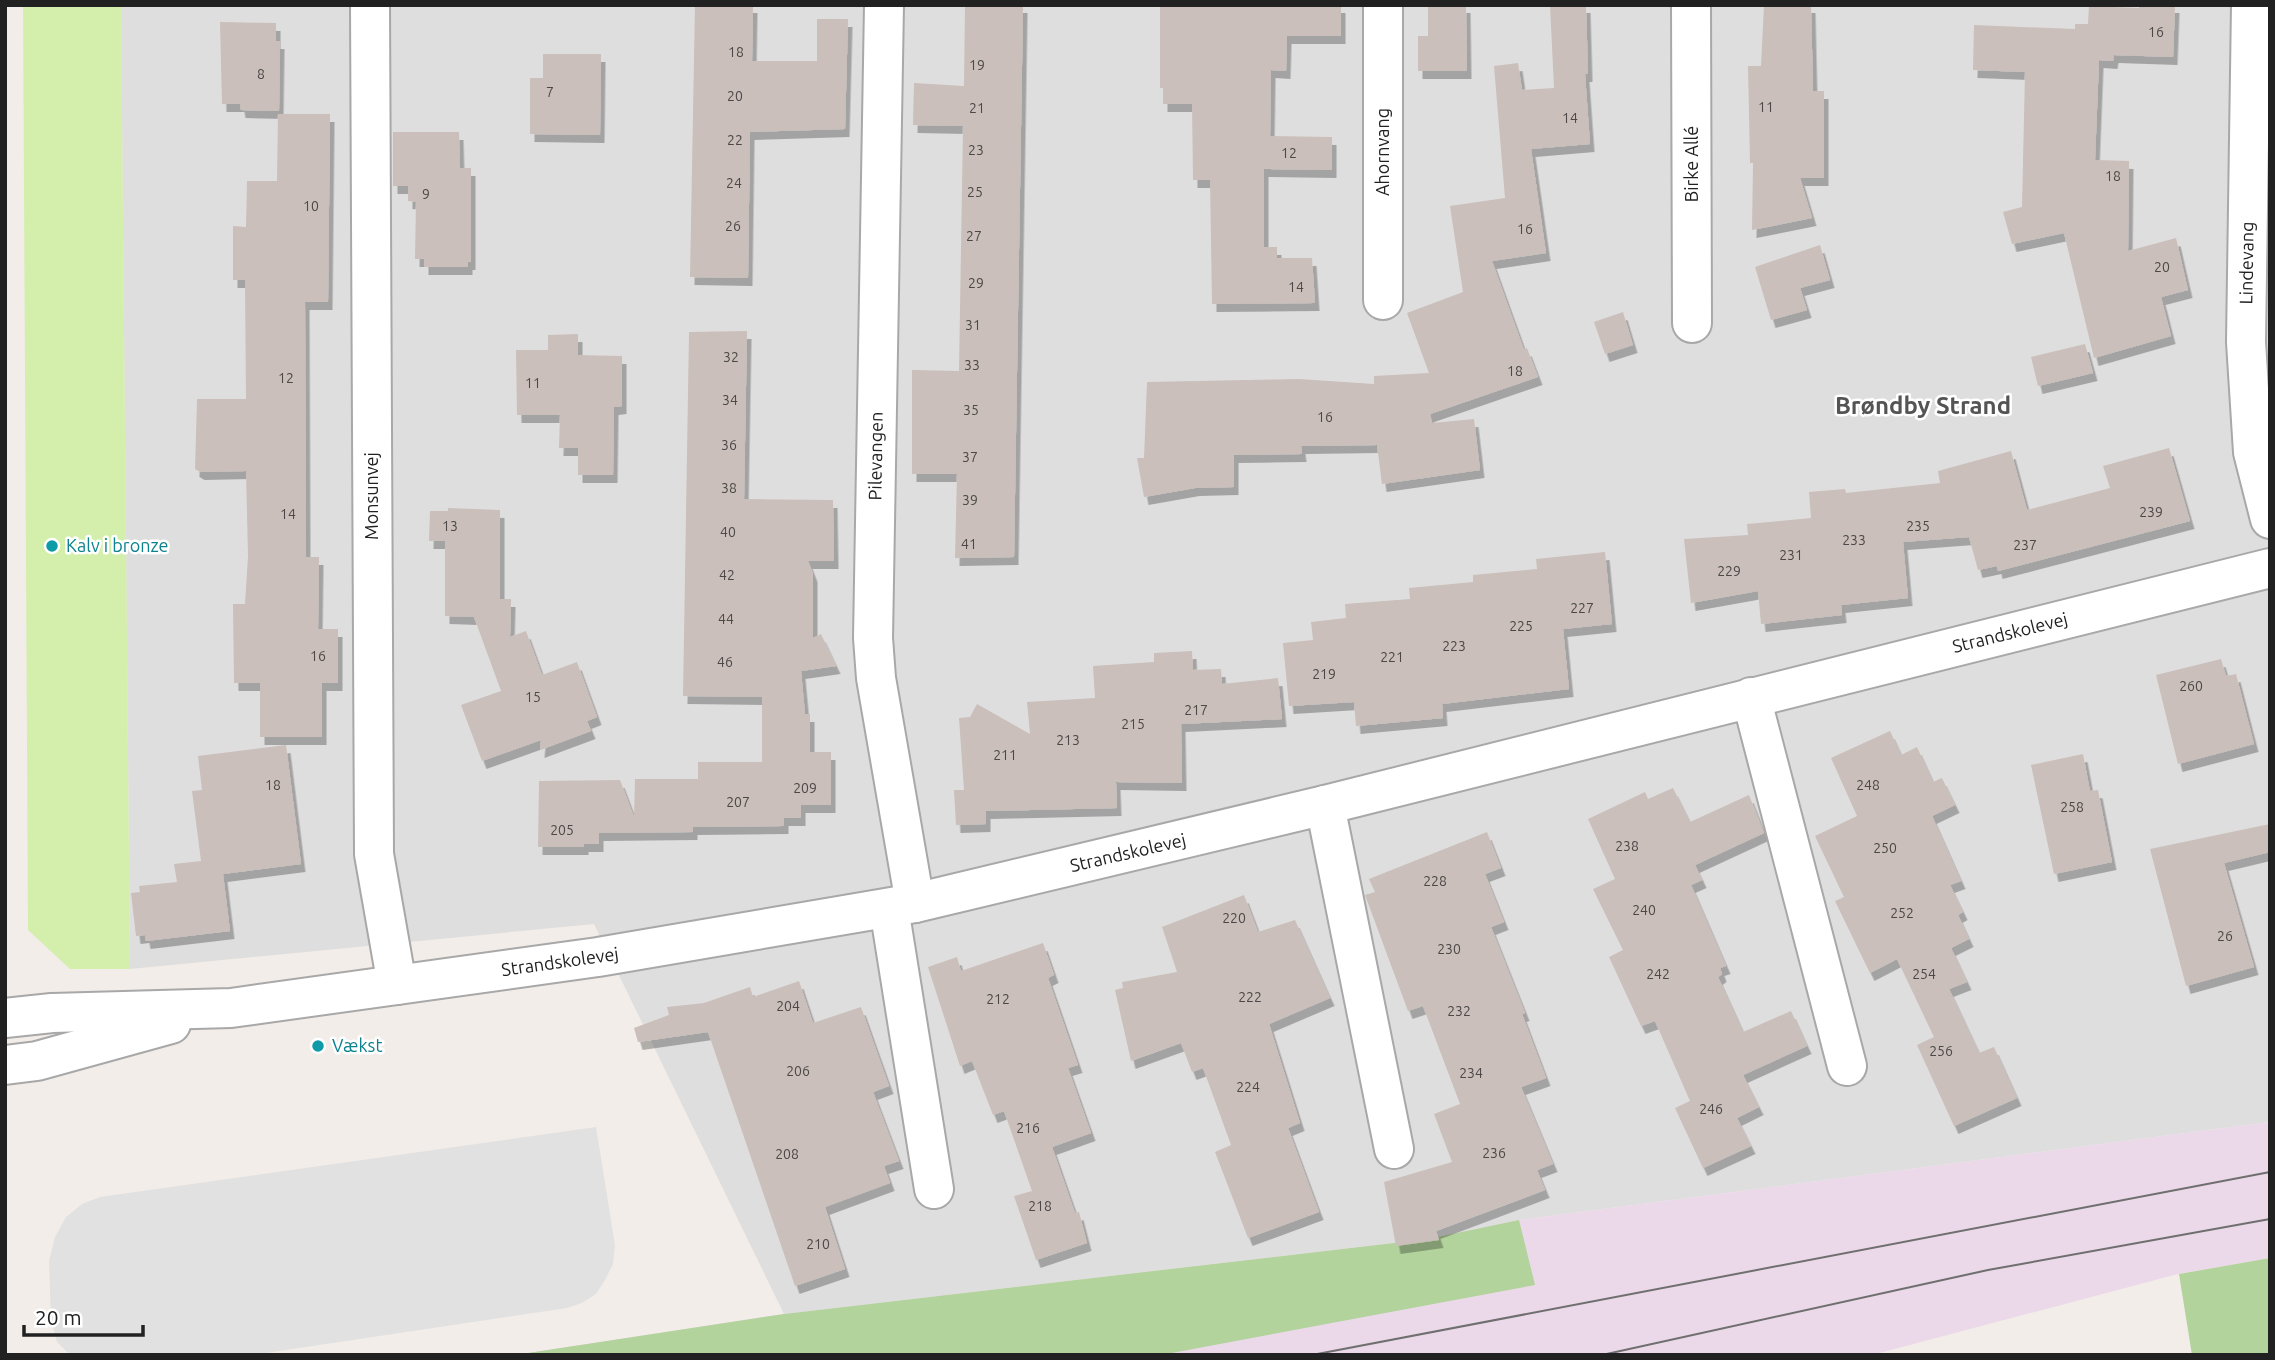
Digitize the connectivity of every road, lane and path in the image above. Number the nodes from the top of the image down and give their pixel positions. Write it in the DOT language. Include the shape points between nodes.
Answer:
graph roads {
  1 [pos="370,5"];
  2 [pos="884,5"];
  3 [pos="1383,5"];
  4 [pos="1691,5"];
  5 [pos="2250,5"];
  6 [pos="1383,300"];
  7 [pos="1692,323"];
  8 [pos="2270,519"];
  9 [pos="2270,568"];
  10 [pos="1751,697"];
  11 [pos="1325,805"];
  12 [pos="902,906"];
  13 [pos="397,985"];
  14 [pos="231,1008"];
  15 [pos="5,1018"];
  16 [pos="5,1065"];
  17 [pos="1847,1066"];
  18 [pos="1394,1149"];
  19 [pos="934,1189"];
  1 -- 13 [label="street, Monsunvej" via="374,854"];
  2 -- 12 [label="street, Pilevangen" via="873,638"];
  3 -- 6 [label="street, Ahornvang"];
  4 -- 7 [label="street, Birke Allé"];
  5 -- 8 [label="street, Lindevang" via="2246,342 2253,452"];
  9 -- 10 [label="street, Strandskolevej"];
  10 -- 11 [label="street, Strandskolevej"];
  10 -- 17 [label="street"];
  11 -- 12 [label="street, Strandskolevej"];
  11 -- 18 [label="street"];
  12 -- 13 [label="street, Strandskolevej"];
  12 -- 19 [label="street"];
  13 -- 14 [label="street, Strandskolevej"];
  14 -- 15 [label="street, Strandskolevej"];
  14 -- 16 [label="street, Strandskolevej" via="37,1061"];
}
